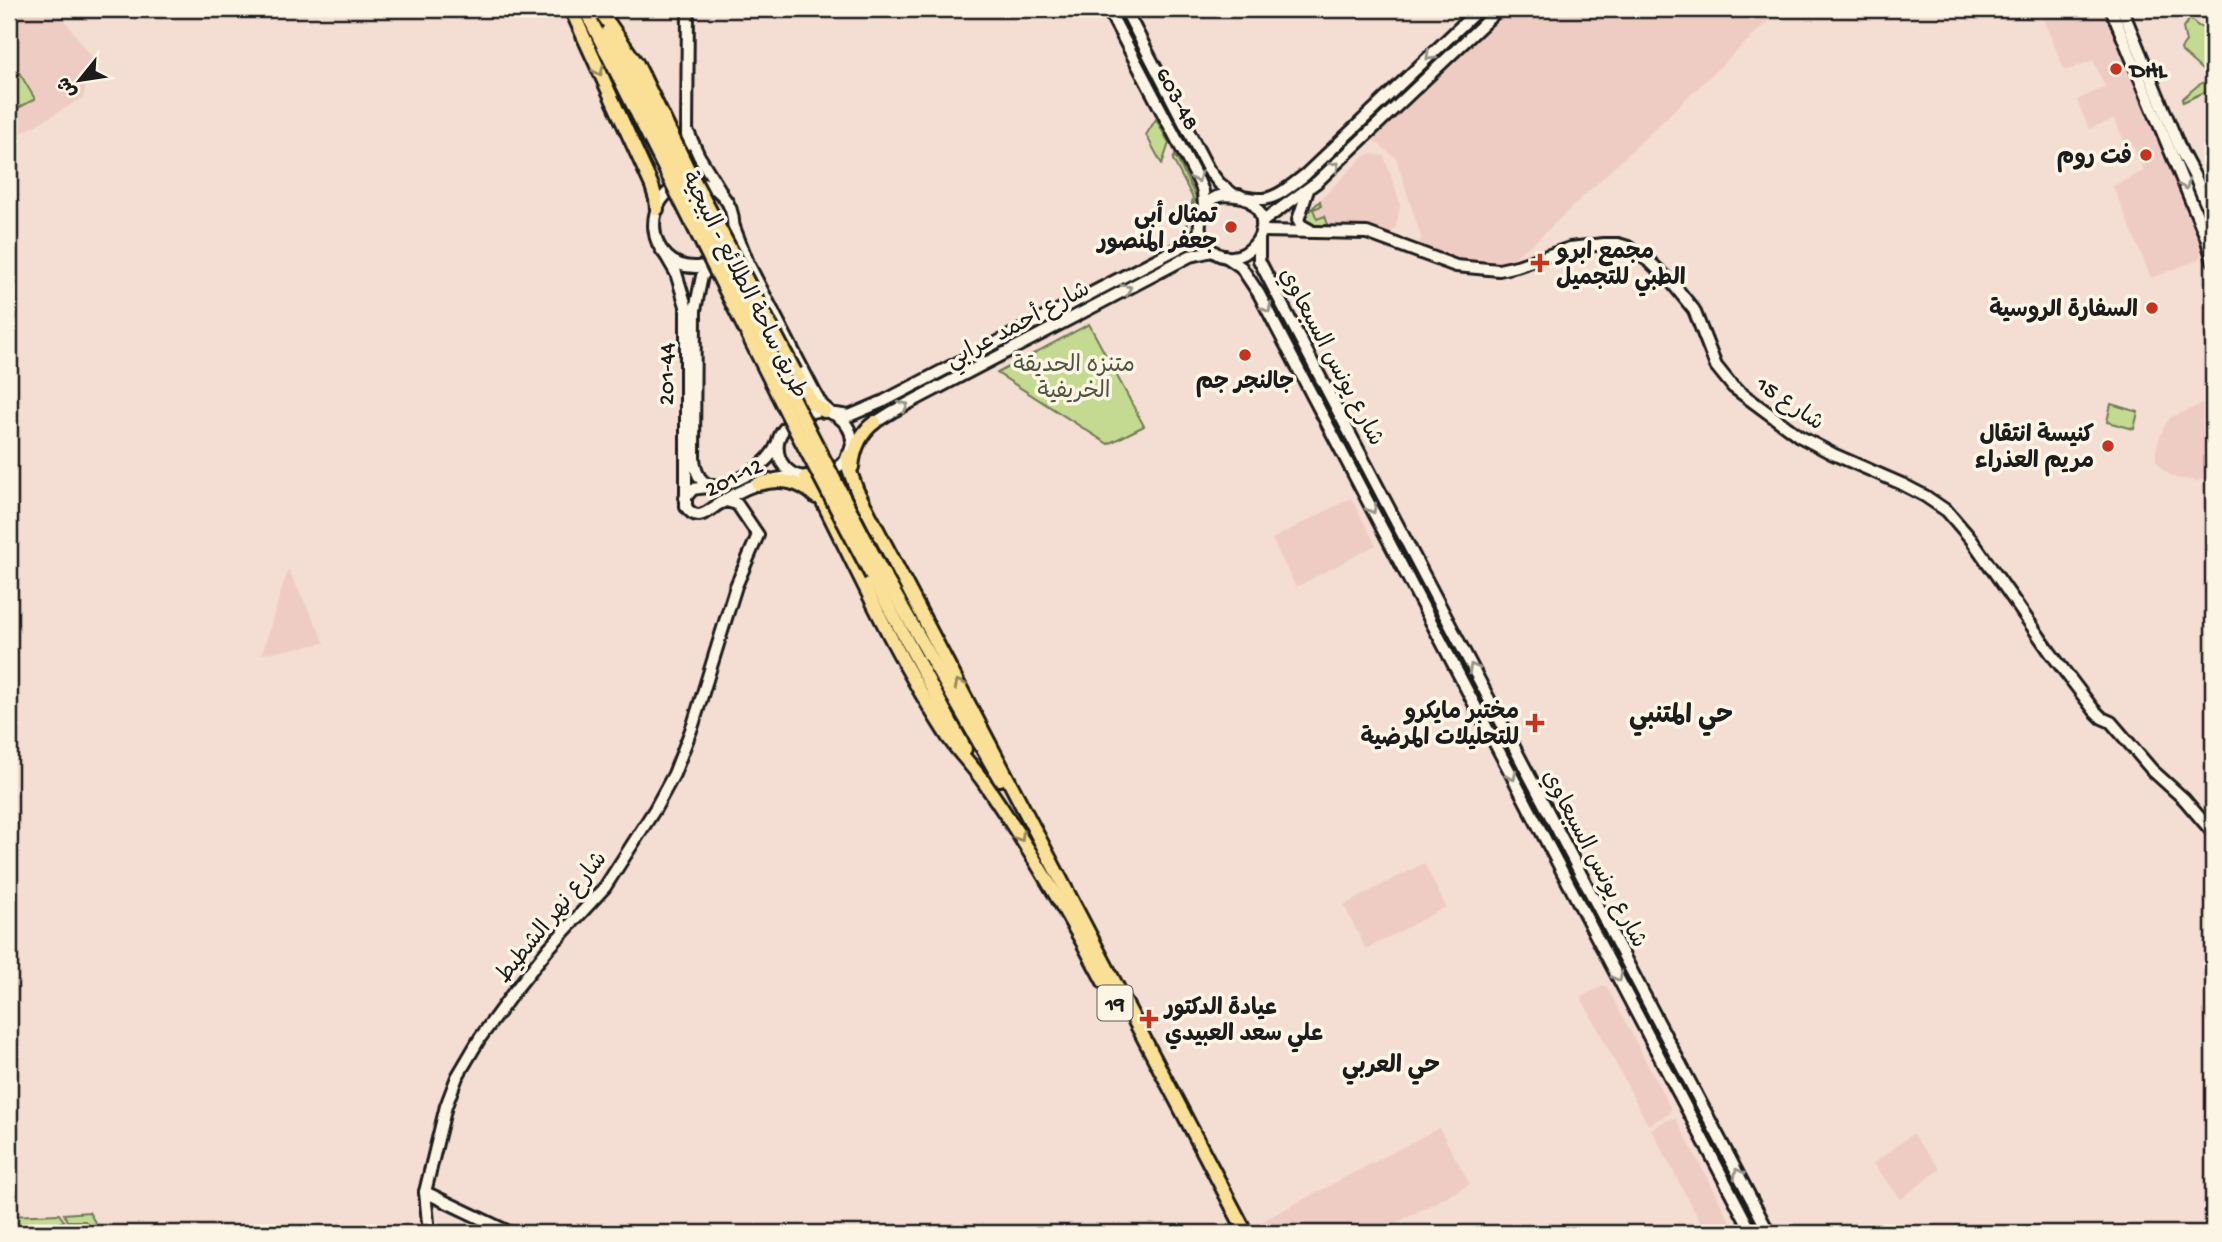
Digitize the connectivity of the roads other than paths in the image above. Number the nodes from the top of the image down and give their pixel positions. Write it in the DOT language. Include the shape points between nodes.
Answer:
graph roads {
  1 [pos="571,9"];
  2 [pos="585,9"];
  3 [pos="598,9"];
  4 [pos="688,9"];
  5 [pos="1108,9"];
  6 [pos="1125,9"];
  7 [pos="1479,9"];
  8 [pos="1499,9"];
  9 [pos="2110,9"];
  10 [pos="2122,9"];
  11 [pos="627,68"];
  12 [pos="688,124"];
  13 [pos="676,186"];
  14 [pos="1308,190"];
  15 [pos="1236,195"];
  16 [pos="724,196"];
  17 [pos="1205,208"];
  18 [pos="657,209"];
  19 [pos="733,221"];
  20 [pos="2213,221"];
  21 [pos="1261,230"];
  22 [pos="1310,230"];
  23 [pos="1200,232"];
  24 [pos="1212,251"];
  25 [pos="665,254"];
  26 [pos="1225,256"];
  27 [pos="2213,258"];
  28 [pos="715,261"];
  29 [pos="814,391"];
  30 [pos="868,408"];
  31 [pos="830,412"];
  32 [pos="875,422"];
  33 [pos="780,436"];
  34 [pos="850,451"];
  35 [pos="806,477"];
  36 [pos="754,485"];
  37 [pos="720,486"];
  38 [pos="857,491"];
  39 [pos="685,498"];
  40 [pos="719,504"];
  41 [pos="743,511"];
  42 [pos="830,517"];
  43 [pos="877,573"];
  44 [pos="982,780"];
  45 [pos="2213,833"];
  46 [pos="1047,853"];
  47 [pos="1598,906"];
  48 [pos="1585,914"];
  49 [pos="425,1192"];
  50 [pos="429,1233"];
  51 [pos="511,1233"];
  52 [pos="1236,1233"];
  53 [pos="1246,1233"];
  54 [pos="1752,1233"];
  55 [pos="1769,1233"];
  1 -- 18 [label="main road, one-way" via="652,186"];
  2 -- 11 [label="main road, طريق ساحة الطلائع - البيجية"];
  3 -- 11 [label="main road, طريق ساحة الطلائع - البيجية"];
  4 -- 12 [label="main road"];
  5 -- 17 [label="main road, 603-48, one-way" via="1198,180"];
  6 -- 15 [label="main road, 603-48" via="1208,169"];
  7 -- 15 [label="main road, one-way" via="1305,175 1267,198"];
  14 -- 8 [label="main road, one-way"];
  9 -- 27 [label="main road, one-way"];
  10 -- 20 [label="main road"];
  11 -- 31 [label="main road, bridge" via="689,171 812,403"];
  11 -- 43 [label="main road, طريق ساحة الطلائع - البيجية, bridge"];
  12 -- 13 [label="main road" via="686,143 678,157 682,181"];
  12 -- 16 [label="main road" via="695,148"];
  13 -- 16 [label="main road" via="703,183"];
  13 -- 18 [label="main road" via="664,195"];
  14 -- 21 [label="main road"];
  14 -- 22 [label="main road" via="1298,220"];
  15 -- 17 [label="main road" via="1216,198"];
  15 -- 21 [label="main road" via="1254,205"];
  16 -- 19 [label="main road"];
  17 -- 23 [label="main road"];
  18 -- 25 [label="main road" via="654,231"];
  19 -- 28 [label="main road" via="727,247"];
  19 -- 29 [label="main road" via="743,254"];
  21 -- 22 [label="main road, شارع 15"];
  21 -- 26 [label="main road" via="1245,254"];
  47 -- 21 [label="main road, شارع يونس السبعاوي, one-way" via="1259,260"];
  22 -- 45 [label="main road, شارع 15" via="1367,233 1456,266 1499,270 1570,248 1628,247 1650,262 1694,310 1716,366 1733,387 1816,446 1893,480 1947,511 2094,710 2111,722"];
  23 -- 24 [label="main road"];
  23 -- 30 [label="main road, شارع أحمد عرابي" via="1172,251"];
  24 -- 26 [label="main road"];
  32 -- 24 [label="main road, شارع أحمد عرابي, one-way" via="1190,256"];
  25 -- 28 [label="main road" via="689,267"];
  25 -- 39 [label="main road, 201-44" via="686,306"];
  26 -- 48 [label="main road, شارع يونس السبعاوي, one-way" via="1241,267 1259,294"];
  28 -- 37 [label="main road" via="702,276 695,310 694,457 700,480"];
  29 -- 30 [label="main road" via="842,410"];
  29 -- 31 [label="main road"];
  30 -- 31 [label="main road, شارع أحمد عرابي" via="849,415"];
  31 -- 33 [label="main road" via="817,411 793,421"];
  31 -- 34 [label="main road" via="850,430"];
  32 -- 34 [label="main road, شارع أحمد عرابي" via="858,435"];
  32 -- 38 [label="main road" via="864,431 853,454"];
  33 -- 35 [label="main road" via="783,465"];
  33 -- 37 [label="main road, 201-12" via="764,462"];
  34 -- 35 [label="main road" via="843,463"];
  34 -- 38 [label="main road" via="849,469"];
  35 -- 36 [label="main road, 201-12" via="781,477"];
  35 -- 42 [label="main road"];
  36 -- 40 [label="main road, 201-12"];
  36 -- 41 [label="main road" via="740,498"];
  36 -- 42 [label="main road" via="778,480 801,486"];
  37 -- 39 [label="main road, 201-12" via="693,489"];
  46 -- 38 [label="main road, one-way"];
  39 -- 40 [label="main road, 201-12" via="689,511 697,515"];
  40 -- 41 [label="main road" via="731,501"];
  41 -- 49 [label="main road, شارع نهر الشطيط" via="758,535 736,586 674,774 605,887 548,949 471,1050 446,1106"];
  42 -- 44 [label="main road" via="924,697"];
  43 -- 44 [label="main road"];
  43 -- 46 [label="main road"];
  44 -- 52 [label="main road, 19, one-way" via="1101,975"];
  46 -- 53 [label="main road, 19"];
  47 -- 48 [label="main road"];
  55 -- 47 [label="main road, شارع يونس السبعاوي, one-way"];
  48 -- 54 [label="main road, شارع يونس السبعاوي, one-way"];
  49 -- 50 [label="main road, شارع نهر الشطيط"];
  49 -- 51 [label="main road"];
}
